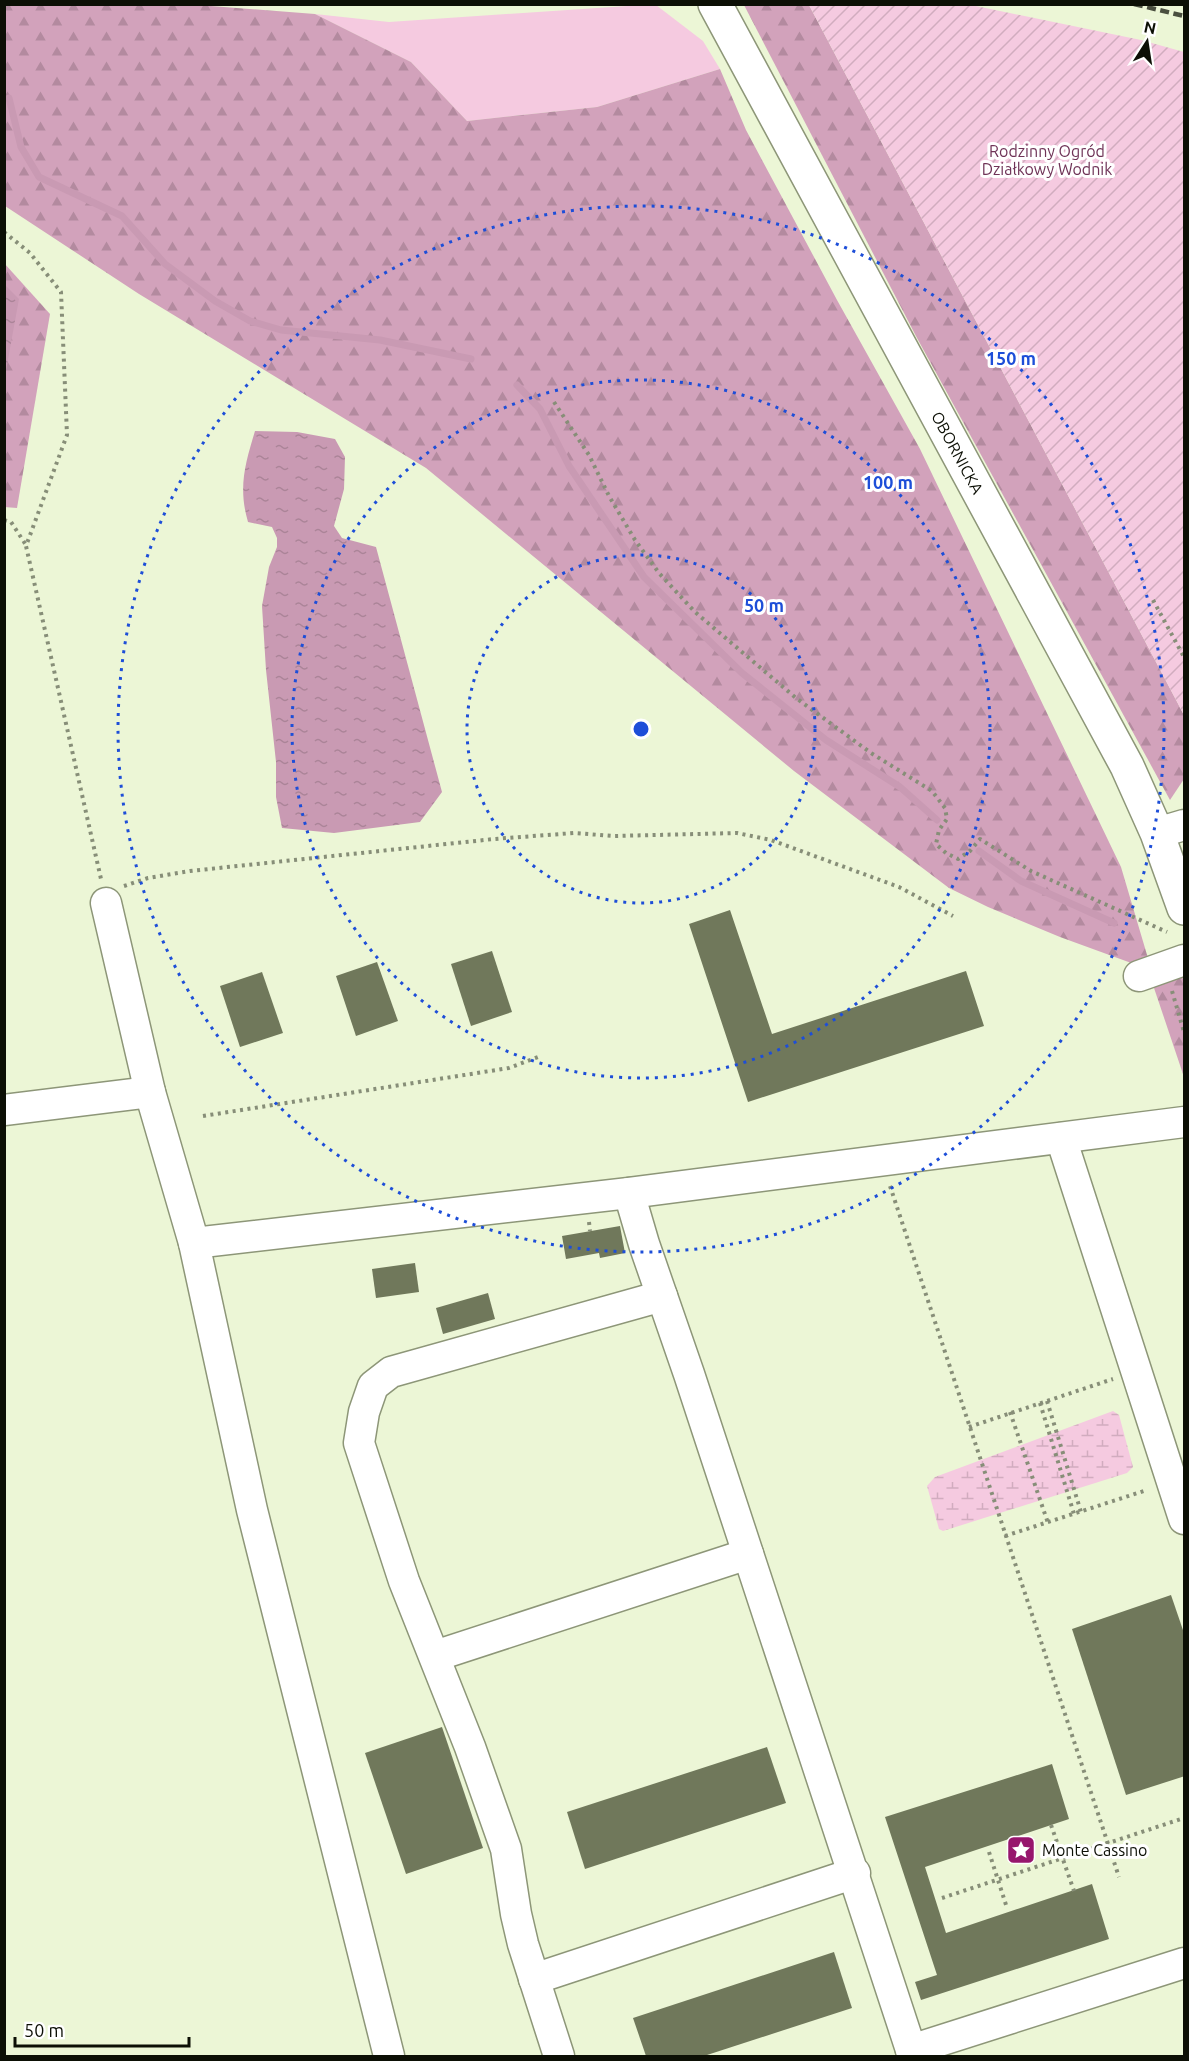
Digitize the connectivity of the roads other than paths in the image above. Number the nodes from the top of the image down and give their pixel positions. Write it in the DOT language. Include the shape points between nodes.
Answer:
graph roads {
  1 [pos="715,4"];
  2 [pos="1171,829"];
  3 [pos="106,903"];
  4 [pos="1185,908"];
  5 [pos="150,1092"];
  6 [pos="4,1110"];
  7 [pos="1185,1122"];
  8 [pos="1060,1138"];
  9 [pos="629,1193"];
  10 [pos="194,1242"];
  11 [pos="662,1296"];
  12 [pos="1185,1520"];
  13 [pos="748,1554"];
  14 [pos="435,1656"];
  15 [pos="855,1873"];
  16 [pos="1185,1963"];
  17 [pos="534,1979"];
  18 [pos="912,2053"];
  19 [pos="389,2056"];
  20 [pos="559,2056"];
  1 -- 2 [label="main road, OBORNICKA" via="1127,766"];
  2 -- 4 [label="main road, OBORNICKA"];
  3 -- 5 [label="lane"];
  5 -- 6 [label="lane"];
  5 -- 10 [label="lane"];
  7 -- 8 [label="lane"];
  8 -- 9 [label="lane"];
  8 -- 12 [label="lane"];
  9 -- 10 [label="lane"];
  9 -- 11 [label="lane"];
  10 -- 19 [label="lane" via="252,1510"];
  11 -- 13 [label="lane"];
  11 -- 14 [label="lane" via="391,1372 373,1386 358,1443 404,1581"];
  13 -- 14 [label="lane"];
  13 -- 15 [label="lane"];
  14 -- 17 [label="lane" via="506,1849 516,1914"];
  15 -- 17 [label="lane"];
  15 -- 18 [label="lane"];
  16 -- 18 [label="lane"];
  17 -- 20 [label="lane"];
}
